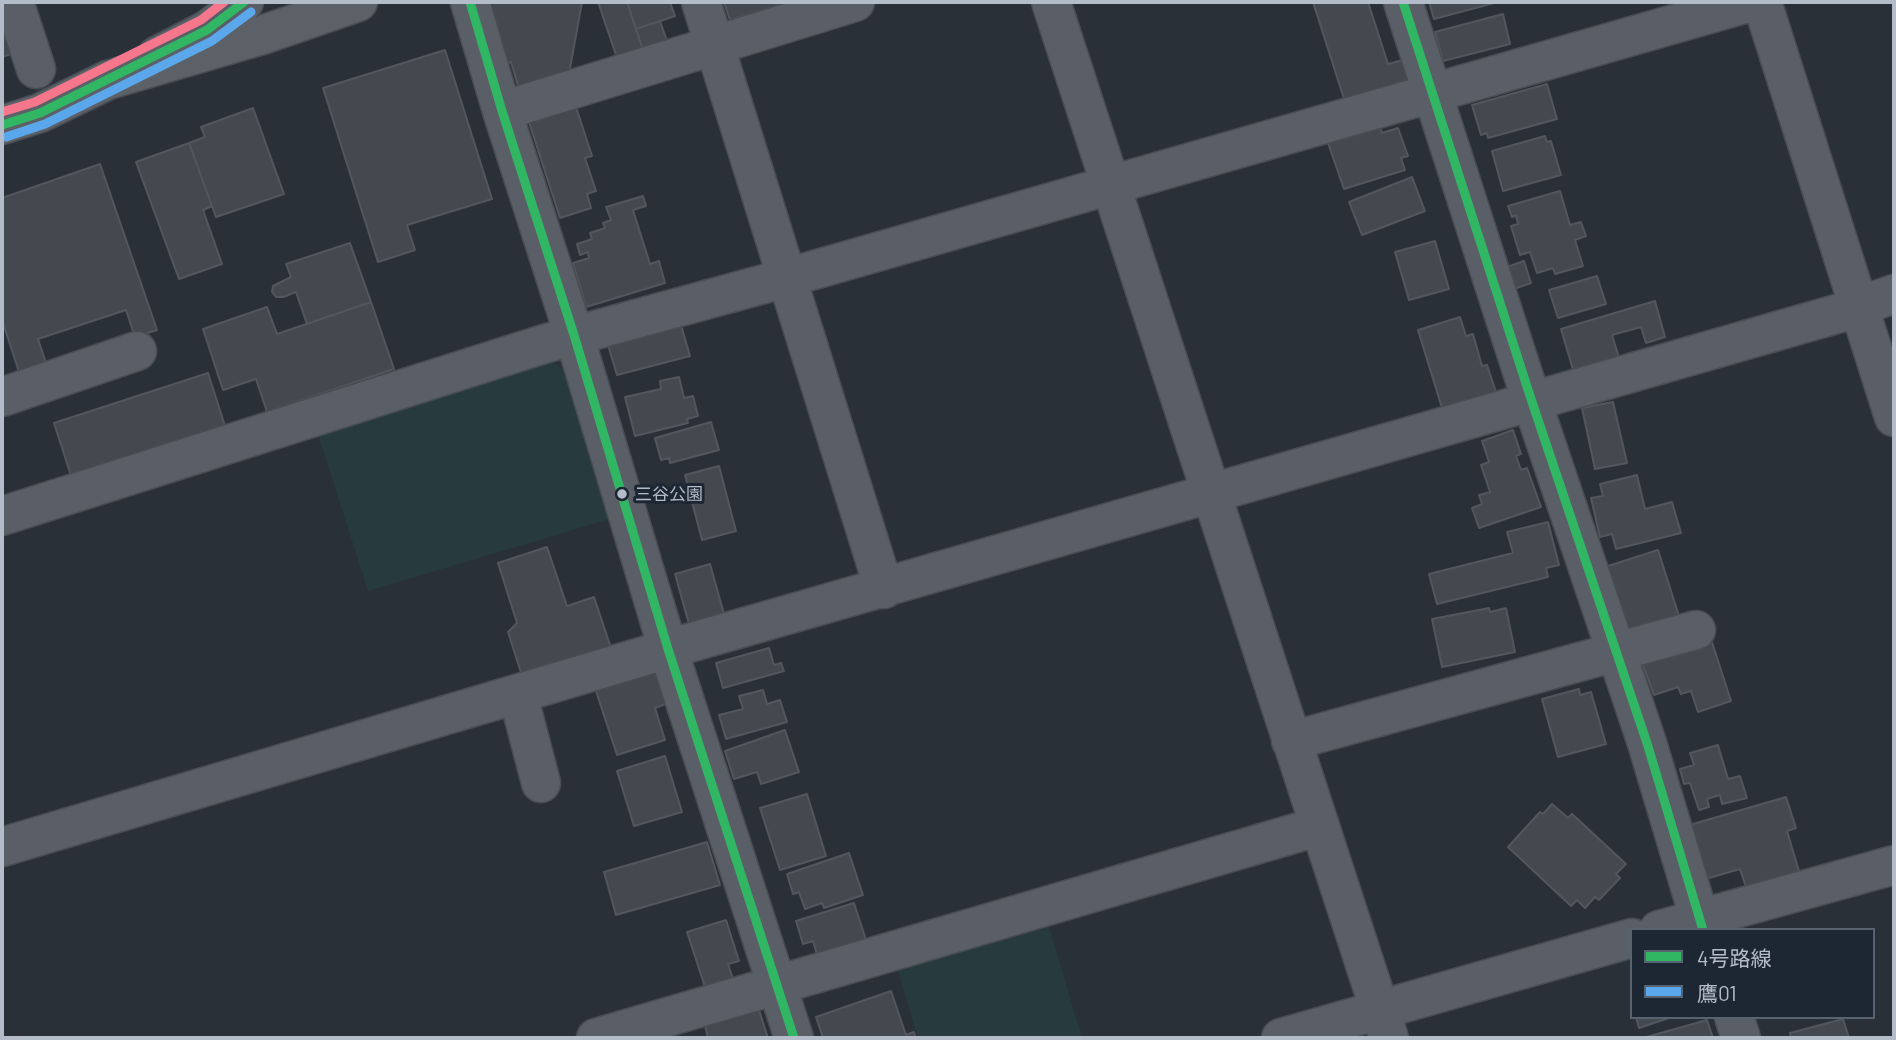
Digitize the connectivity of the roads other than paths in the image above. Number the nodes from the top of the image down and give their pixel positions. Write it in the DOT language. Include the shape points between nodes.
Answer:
graph roads {
  1 [pos="14,2"];
  2 [pos="244,2"];
  3 [pos="358,2"];
  4 [pos="470,2"];
  5 [pos="701,2"];
  6 [pos="855,2"];
  7 [pos="1051,2"];
  8 [pos="1404,2"];
  9 [pos="1751,2"];
  10 [pos="1762,2"];
  11 [pos="715,45"];
  12 [pos="36,69"];
  13 [pos="108,80"];
  14 [pos="1431,92"];
  15 [pos="502,111"];
  16 [pos="2,125"];
  17 [pos="1109,184"];
  18 [pos="786,278"];
  19 [pos="1877,300"];
  20 [pos="574,335"];
  21 [pos="137,351"];
  22 [pos="2,397"];
  23 [pos="1532,402"];
  24 [pos="1894,417"];
  25 [pos="1210,495"];
  26 [pos="2,516"];
  27 [pos="884,589"];
  28 [pos="1696,630"];
  29 [pos="668,649"];
  30 [pos="1616,652"];
  31 [pos="518,695"];
  32 [pos="1291,741"];
  33 [pos="541,783"];
  34 [pos="1320,826"];
  35 [pos="2,847"];
  36 [pos="1894,864"];
  37 [pos="1701,924"];
  38 [pos="1673,928"];
  39 [pos="1630,939"];
  40 [pos="776,985"];
  41 [pos="1735,1019"];
  42 [pos="1384,1024"];
  43 [pos="596,1038"];
  44 [pos="794,1038"];
  45 [pos="1281,1038"];
  46 [pos="1741,1038"];
  1 -- 12 [label="street"];
  2 -- 13 [label="street" via="207,30"];
  3 -- 13 [label="main road"];
  4 -- 15 [label="street"];
  5 -- 11 [label="street"];
  6 -- 11 [label="street"];
  7 -- 17 [label="street"];
  8 -- 14 [label="street"];
  9 -- 14 [label="street"];
  10 -- 19 [label="street"];
  11 -- 15 [label="street"];
  11 -- 18 [label="street"];
  13 -- 16 [label="main road" via="40,113"];
  14 -- 17 [label="street"];
  14 -- 23 [label="street"];
  15 -- 20 [label="street"];
  17 -- 18 [label="street"];
  17 -- 25 [label="street"];
  18 -- 20 [label="street"];
  18 -- 27 [label="street"];
  19 -- 23 [label="street"];
  19 -- 24 [label="street"];
  20 -- 26 [label="street"];
  20 -- 29 [label="street"];
  21 -- 22 [label="street"];
  23 -- 25 [label="street"];
  23 -- 30 [label="street"];
  25 -- 27 [label="street"];
  25 -- 32 [label="street"];
  27 -- 29 [label="street"];
  28 -- 30 [label="street"];
  29 -- 31 [label="street"];
  29 -- 40 [label="street"];
  30 -- 32 [label="street"];
  30 -- 37 [label="street"];
  31 -- 33 [label="street"];
  31 -- 35 [label="street"];
  32 -- 34 [label="street"];
  34 -- 40 [label="street"];
  34 -- 42 [label="street"];
  36 -- 37 [label="street"];
  37 -- 38 [label="street"];
  39 -- 42 [label="street"];
  40 -- 43 [label="street"];
  40 -- 44 [label="street"];
  41 -- 46 [label="street"];
  42 -- 45 [label="street"];
}
